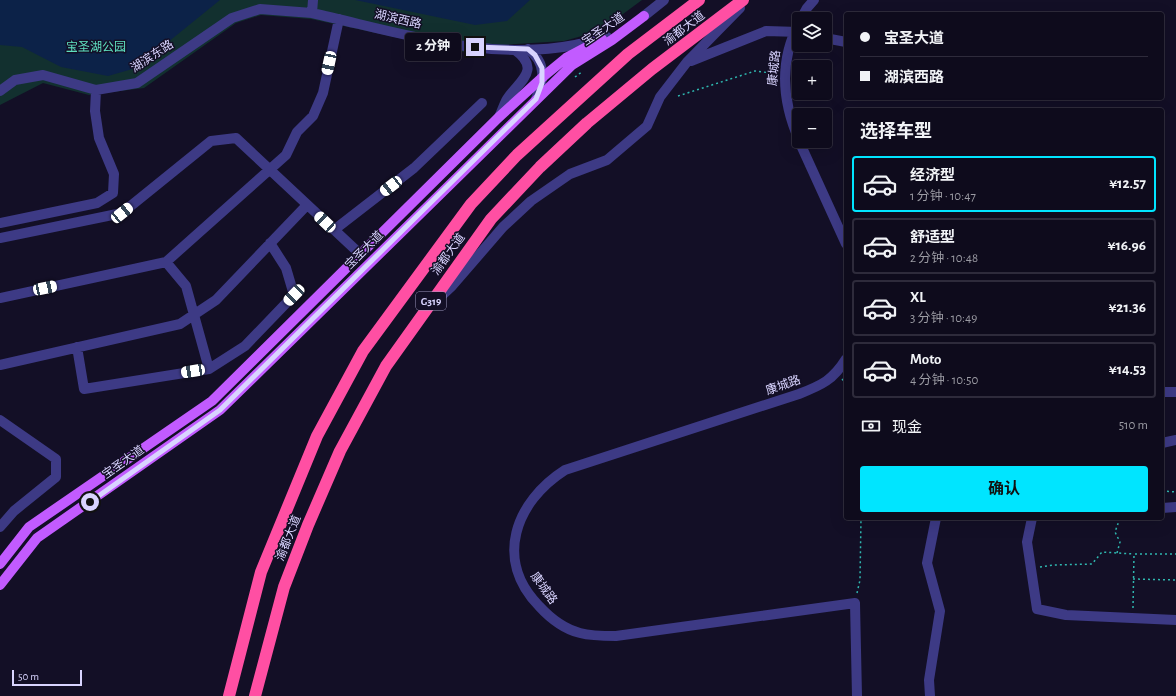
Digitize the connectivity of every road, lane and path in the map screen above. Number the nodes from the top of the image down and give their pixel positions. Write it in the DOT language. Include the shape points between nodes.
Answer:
graph roads {
  1 [pos="313,0"];
  2 [pos="664,0"];
  3 [pos="699,0"];
  4 [pos="743,0"];
  5 [pos="747,0"];
  6 [pos="814,0"];
  7 [pos="805,12"];
  8 [pos="312,13"];
  9 [pos="644,16"];
  10 [pos="339,19"];
  11 [pos="792,29"];
  12 [pos="607,36"];
  13 [pos="832,39"];
  14 [pos="792,41"];
  15 [pos="844,42"];
  16 [pos="528,49"];
  17 [pos="515,50"];
  18 [pos="687,62"];
  19 [pos="542,77"];
  20 [pos="0,90"];
  21 [pos="96,90"];
  22 [pos="784,95"];
  23 [pos="678,96"];
  24 [pos="536,99"];
  25 [pos="482,103"];
  26 [pos="499,117"];
  27 [pos="792,122"];
  28 [pos="803,148"];
  29 [pos="270,170"];
  30 [pos="307,204"];
  31 [pos="0,223"];
  32 [pos="334,230"];
  33 [pos="0,238"];
  34 [pos="844,240"];
  35 [pos="270,243"];
  36 [pos="360,254"];
  37 [pos="166,262"];
  38 [pos="0,298"];
  39 [pos="424,312"];
  40 [pos="194,314"];
  41 [pos="77,348"];
  42 [pos="844,362"];
  43 [pos="0,365"];
  44 [pos="209,369"];
  45 [pos="1164,392"];
  46 [pos="1176,392"];
  47 [pos="0,420"];
  48 [pos="1176,440"];
  49 [pos="1164,443"];
  50 [pos="1164,491"];
  51 [pos="1176,492"];
  52 [pos="1176,507"];
  53 [pos="1164,508"];
  54 [pos="861,520"];
  55 [pos="936,520"];
  56 [pos="1032,520"];
  57 [pos="1119,520"];
  58 [pos="0,527"];
  59 [pos="1117,553"];
  60 [pos="1134,554"];
  61 [pos="1176,554"];
  62 [pos="0,564"];
  63 [pos="1031,569"];
  64 [pos="1133,579"];
  65 [pos="1176,580"];
  66 [pos="0,585"];
  67 [pos="855,603"];
  68 [pos="1132,609"];
  69 [pos="1176,620"];
  70 [pos="229,696"];
  71 [pos="255,696"];
  72 [pos="857,696"];
  73 [pos="930,696"];
  1 -- 8 [label="street"];
  2 -- 9 [label="street"];
  3 -- 70 [label="highway, 渝都大道 / G319" via="628,54 512,160 471,204 363,351 317,436 261,572"];
  4 -- 39 [label="highway, 渝都大道 / G319" via="652,69 540,167 491,219"];
  5 -- 18 [label="street"];
  6 -- 7 [label="street"];
  8 -- 10 [label="street, 湖滨西路"];
  8 -- 21 [label="street, 湖滨东路" via="260,9 232,18 137,83"];
  9 -- 12 [label="main road, 宝圣大道"];
  9 -- 24 [label="main road, 宝圣大道" via="572,65"];
  10 -- 17 [label="street, 湖滨西路" via="462,46"];
  10 -- 29 [label="street" via="323,93 313,116 296,132 286,155"];
  11 -- 18 [label="street" via="766,31"];
  12 -- 16 [label="street, 湖滨西路" via="575,45"];
  12 -- 19 [label="main road, 宝圣大道" via="566,58"];
  13 -- 15 [label="street"];
  14 -- 22 [label="street, 康城路" via="787,53"];
  16 -- 17 [label="street, 湖滨西路"];
  16 -- 19 [label="street" via="535,55 542,68"];
  17 -- 26 [label="street" via="524,57 528,68 521,84 507,99"];
  18 -- 39 [label="street" via="660,97 647,126 607,160 570,174 531,201 503,227 452,286"];
  19 -- 24 [label="street"];
  19 -- 26 [label="main road, 宝圣大道"];
  20 -- 21 [label="street, 湖滨东路" via="15,80 42,75"];
  21 -- 31 [label="street" via="95,111 99,138 114,174 113,193 97,203"];
  22 -- 23 [label="path" via="771,73 755,71"];
  22 -- 27 [label="street, 康城路"];
  24 -- 66 [label="main road, 宝圣大道" via="220,410 37,538"];
  25 -- 32 [label="street" via="414,168"];
  26 -- 36 [label="main road, 宝圣大道"];
  28 -- 34 [label="street, 康城路"];
  29 -- 30 [label="street"];
  29 -- 33 [label="street" via="236,138 211,141 122,213"];
  29 -- 37 [label="street"];
  30 -- 32 [label="street"];
  30 -- 35 [label="street"];
  32 -- 36 [label="street"];
  35 -- 40 [label="street" via="216,300"];
  35 -- 44 [label="street" via="286,268 294,295 246,346"];
  36 -- 62 [label="main road, 宝圣大道" via="212,401 29,528"];
  37 -- 38 [label="street"];
  37 -- 40 [label="street" via="186,286"];
  39 -- 71 [label="highway, 渝都大道 / G319" via="386,366 340,451 284,587"];
  40 -- 41 [label="street" via="180,324"];
  40 -- 44 [label="street"];
  41 -- 43 [label="street"];
  41 -- 44 [label="street" via="84,389"];
  42 -- 67 [label="street, 康城路" via="837,374 799,394 564,470 551,479 528,504 516,532 515,548 521,579 547,615 579,633 597,636 616,636"];
  45 -- 46 [label="street"];
  47 -- 58 [label="street" via="56,459 56,477 14,511"];
  48 -- 49 [label="street"];
  50 -- 51 [label="path"];
  52 -- 53 [label="street"];
  54 -- 67 [label="path" via="860,580"];
  55 -- 73 [label="street" via="927,563 940,612 929,680"];
  56 -- 63 [label="street" via="1027,542"];
  57 -- 59 [label="path" via="1115,532 1120,542"];
  59 -- 60 [label="path"];
  59 -- 63 [label="path" via="1102,552 1092,564 1054,565"];
  60 -- 61 [label="path"];
  60 -- 64 [label="path"];
  63 -- 69 [label="street" via="1037,609 1066,615"];
  64 -- 65 [label="path"];
  64 -- 68 [label="path"];
  67 -- 72 [label="street"];
}
